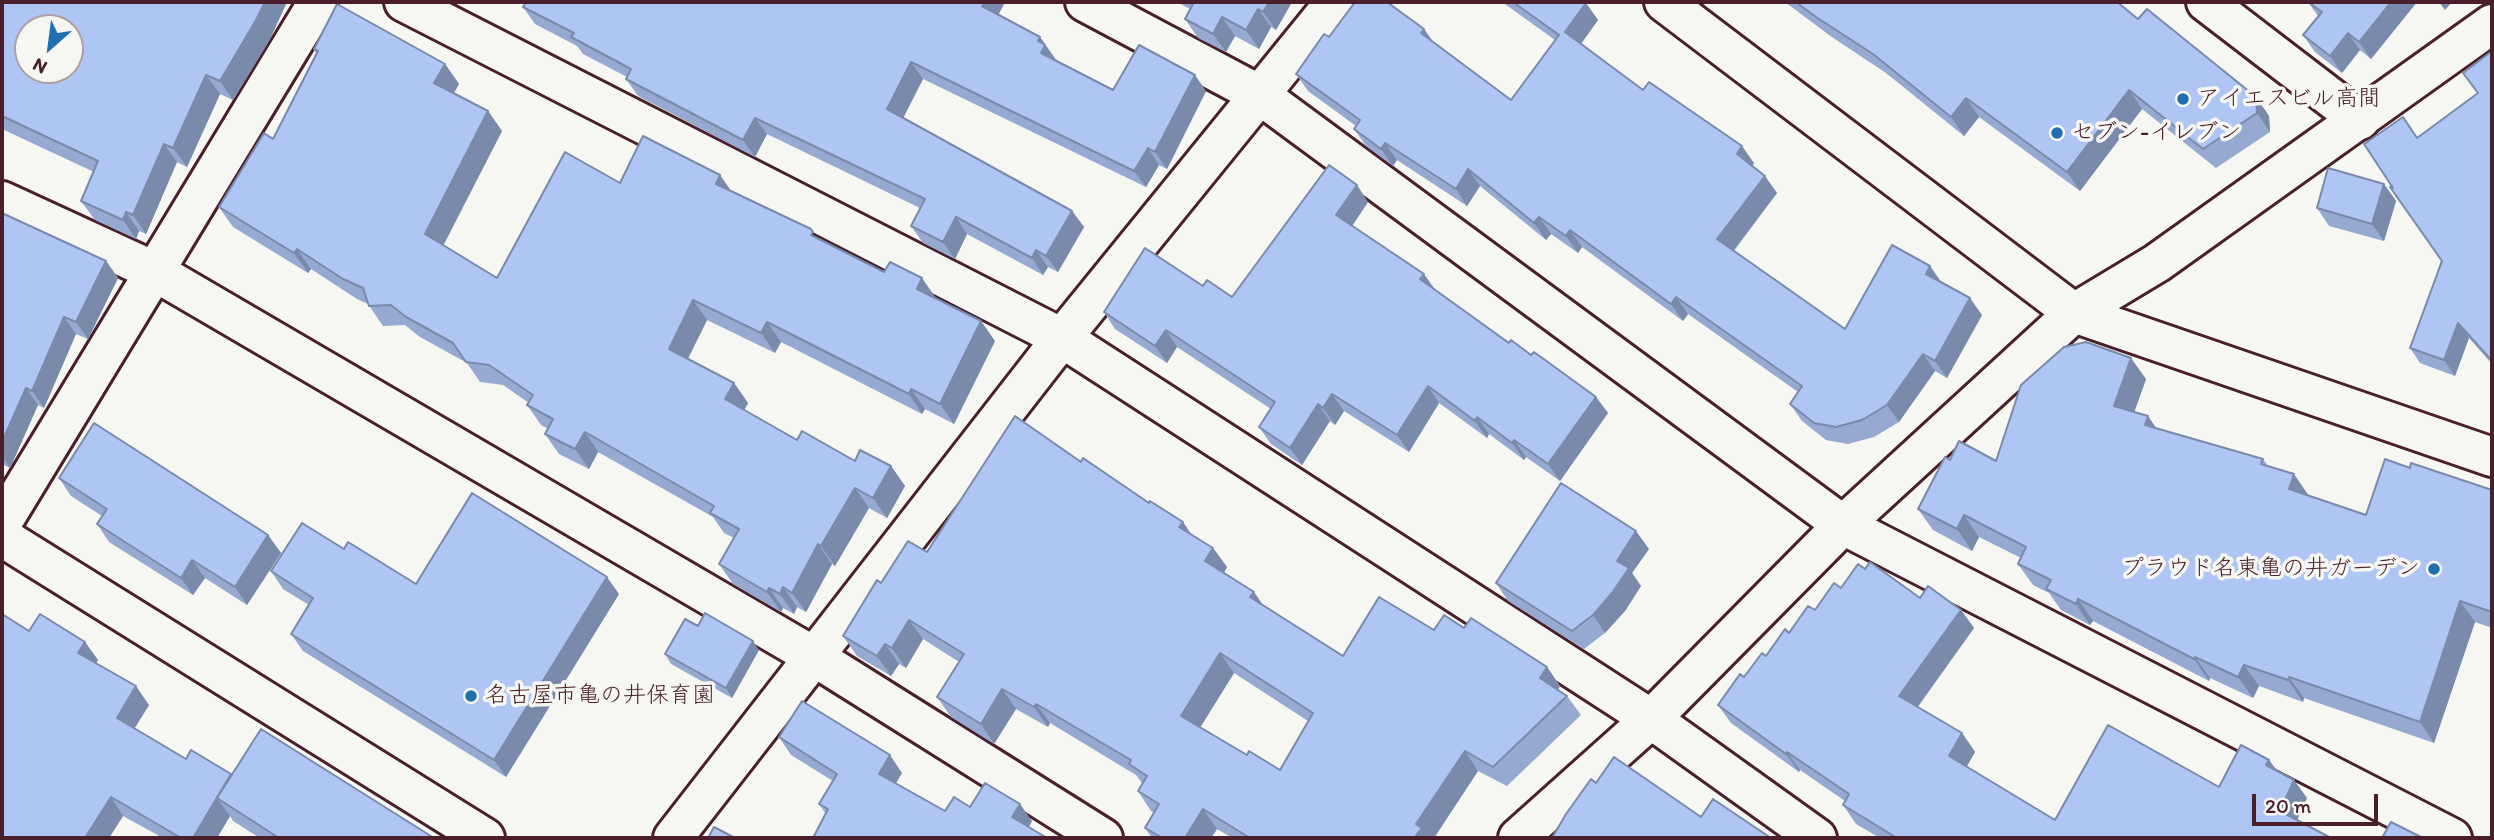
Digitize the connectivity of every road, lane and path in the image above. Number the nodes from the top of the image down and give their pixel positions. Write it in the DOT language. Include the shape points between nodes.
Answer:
graph roads {
  1 [pos="318,2"];
  2 [pos="404,2"];
  3 [pos="1085,2"];
  4 [pos="1335,2"];
  5 [pos="1664,2"];
  6 [pos="2206,2"];
  7 [pos="2492,24"];
  8 [pos="1260,95"];
  9 [pos="2360,120"];
  10 [pos="2,201"];
  11 [pos="155,271"];
  12 [pos="2074,313"];
  13 [pos="1062,338"];
  14 [pos="2492,457"];
  15 [pos="2,523"];
  16 [pos="1843,525"];
  17 [pos="2,537"];
  18 [pos="813,656"];
  19 [pos="1651,719"];
  20 [pos="485,838"];
  21 [pos="673,838"];
  22 [pos="1103,838"];
  23 [pos="1518,838"];
  24 [pos="1817,838"];
  25 [pos="2452,838"];
  1 -- 11 [label="street"];
  2 -- 13 [label="street"];
  3 -- 8 [label="street"];
  4 -- 8 [label="street"];
  5 -- 12 [label="street"];
  6 -- 9 [label="street"];
  7 -- 9 [label="street"];
  8 -- 13 [label="street"];
  8 -- 16 [label="street"];
  9 -- 12 [label="street" via="2157,263"];
  10 -- 11 [label="street"];
  11 -- 15 [label="street"];
  11 -- 18 [label="street"];
  12 -- 14 [label="street"];
  12 -- 16 [label="street"];
  13 -- 18 [label="street"];
  13 -- 19 [label="street"];
  16 -- 19 [label="street"];
  16 -- 25 [label="street"];
  17 -- 20 [label="street"];
  18 -- 21 [label="street"];
  18 -- 22 [label="street"];
  19 -- 23 [label="street"];
  19 -- 24 [label="street"];
}
